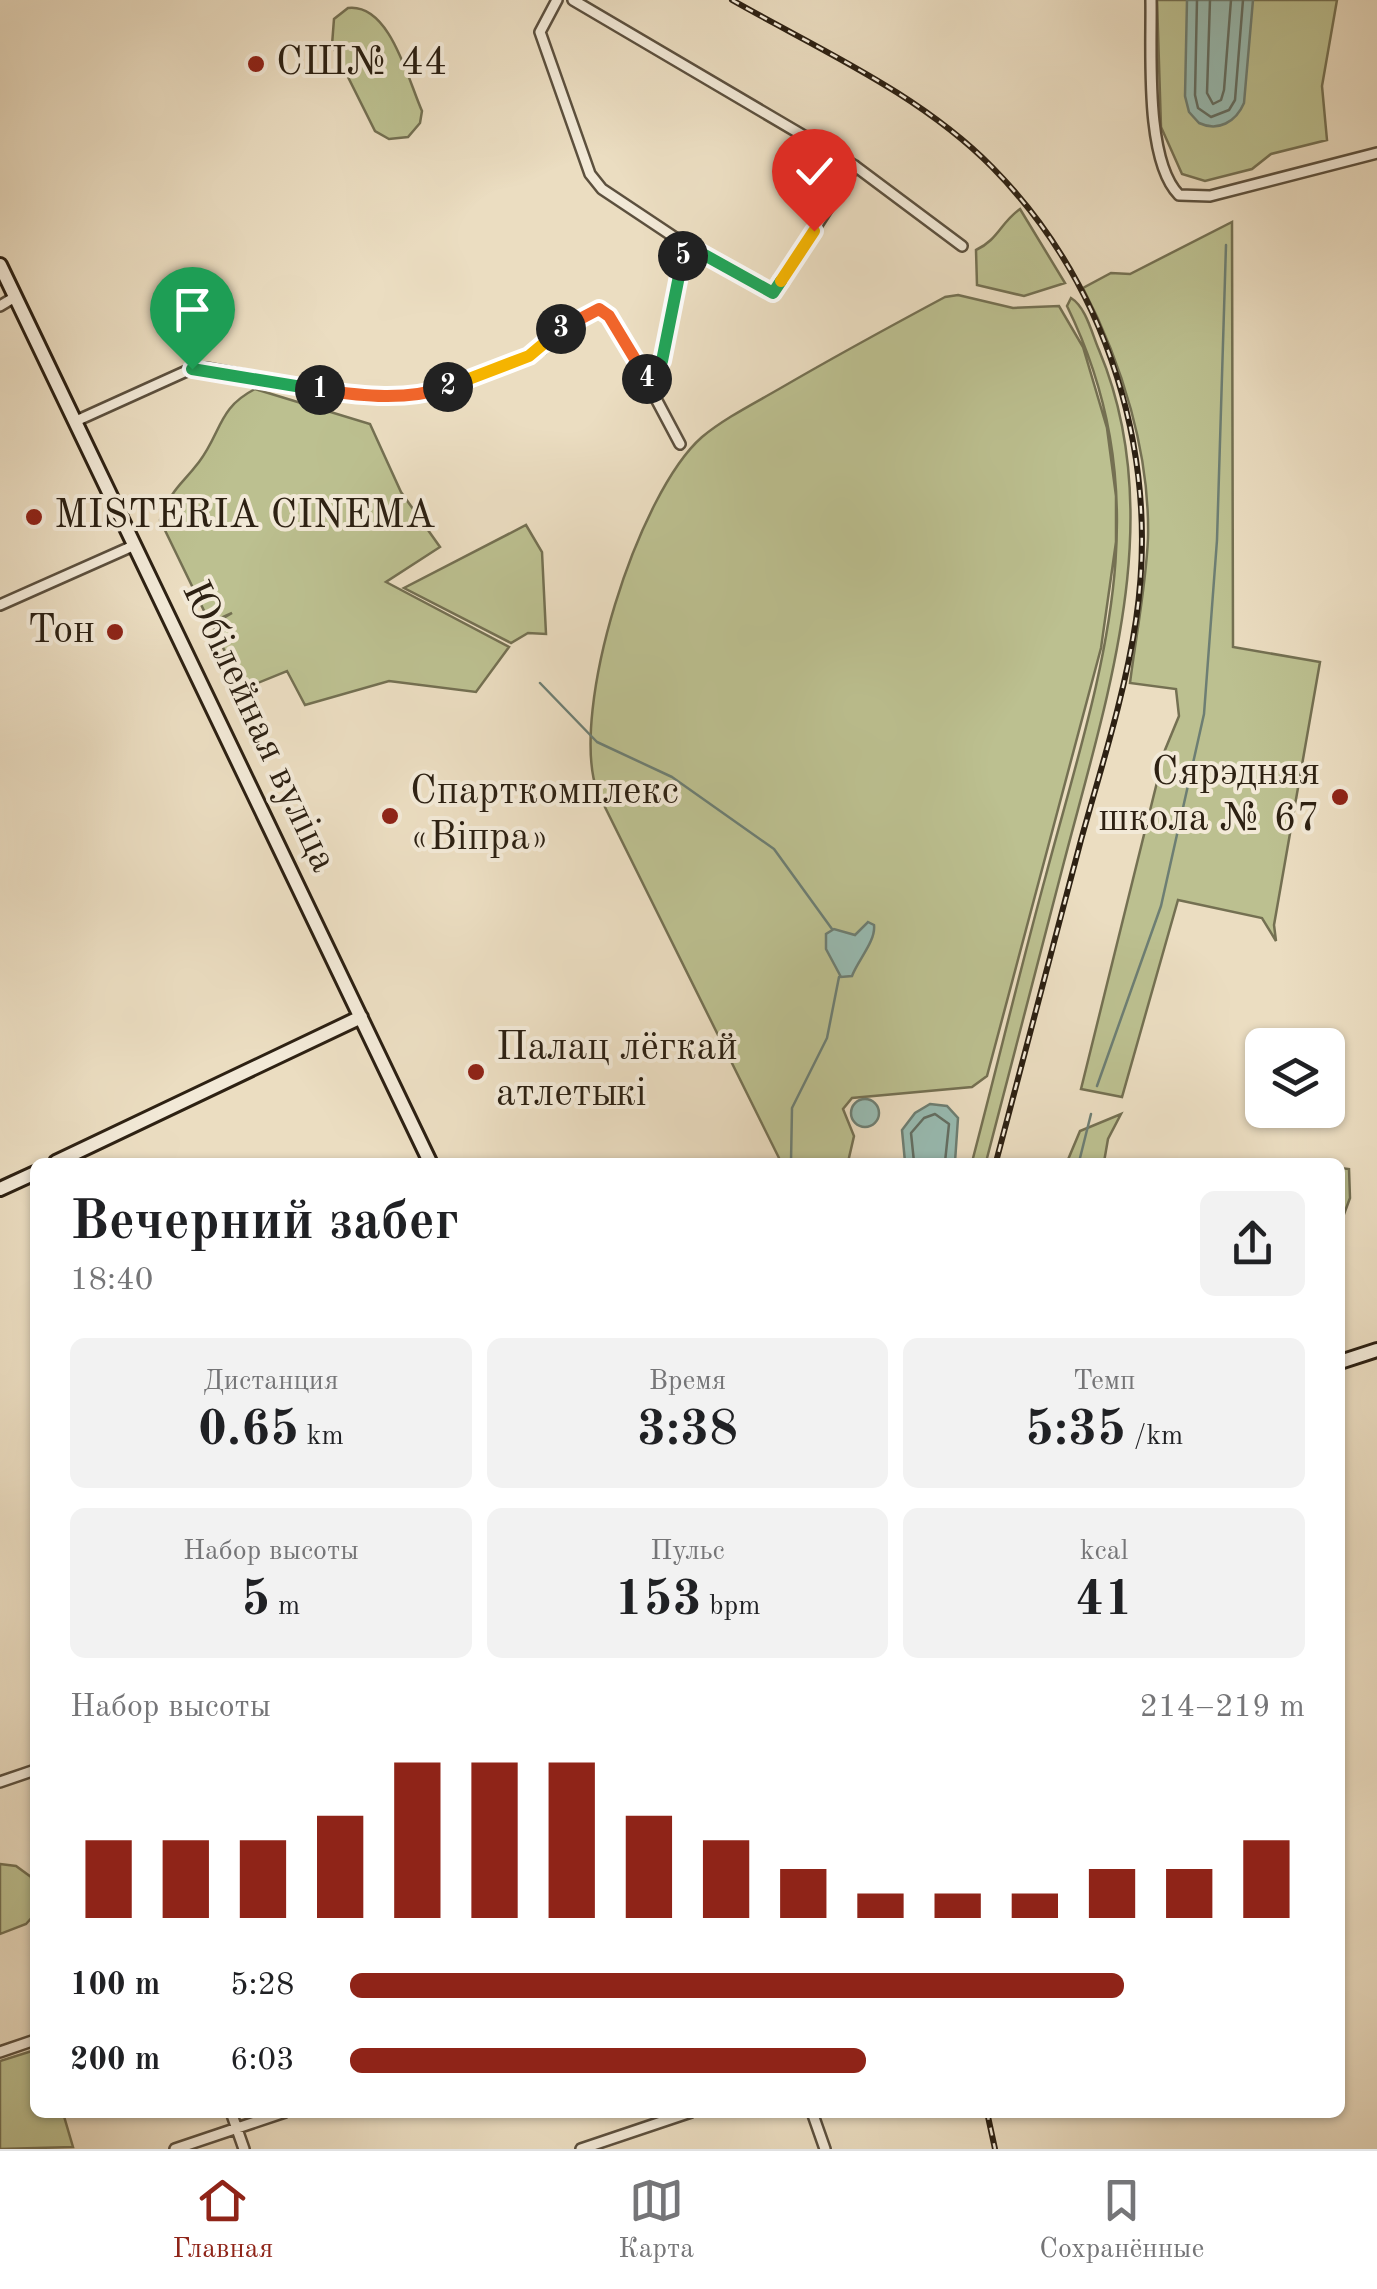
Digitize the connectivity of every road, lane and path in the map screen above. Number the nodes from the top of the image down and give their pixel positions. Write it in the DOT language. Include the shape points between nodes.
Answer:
graph roads {
  1 [pos="556,0"];
  2 [pos="573,0"];
  3 [pos="1152,0"];
  4 [pos="1377,152"];
  5 [pos="855,166"];
  6 [pos="683,243"];
  7 [pos="962,246"];
  8 [pos="0,265"];
  9 [pos="15,297"];
  10 [pos="0,306"];
  11 [pos="646,380"];
  12 [pos="76,421"];
  13 [pos="680,444"];
  14 [pos="135,544"];
  15 [pos="0,605"];
  16 [pos="361,1017"];
  17 [pos="64,1158"];
  18 [pos="428,1158"];
  19 [pos="30,1174"];
  20 [pos="0,1189"];
  21 [pos="1377,1350"];
  22 [pos="1345,1360"];
  23 [pos="30,1772"];
  24 [pos="0,1782"];
  25 [pos="30,2042"];
  26 [pos="0,2052"];
  27 [pos="233,2118"];
  28 [pos="266,2118"];
  29 [pos="677,2118"];
  30 [pos="814,2118"];
  31 [pos="236,2128"];
  32 [pos="611,2144"];
  33 [pos="175,2149"];
  34 [pos="244,2149"];
  35 [pos="580,2149"];
  36 [pos="825,2149"];
  1 -- 6 [label="street" via="540,32 590,174"];
  2 -- 5 [label="street"];
  3 -- 4 [label="street" via="1156,119 1167,175 1183,197 1210,196"];
  5 -- 6 [label="street" via="773,293"];
  5 -- 7 [label="street"];
  6 -- 11 [label="street" via="662,361"];
  8 -- 9 [label="main road, Юбілейная вуліца"];
  9 -- 10 [label="street"];
  9 -- 12 [label="main road, Юбілейная вуліца"];
  11 -- 12 [label="street" via="599,309 550,334 529,356 425,394 352,394 192,369"];
  11 -- 13 [label="street"];
  12 -- 14 [label="main road, Юбілейная вуліца"];
  14 -- 15 [label="street"];
  14 -- 16 [label="main road, Юбілейная вуліца"];
  16 -- 17 [label="main road"];
  16 -- 18 [label="main road, Юбілейная вуліца"];
  19 -- 20 [label="main road"];
  21 -- 22 [label="main road"];
  23 -- 24 [label="street"];
  25 -- 26 [label="street"];
  27 -- 31 [label="street"];
  28 -- 31 [label="street"];
  29 -- 32 [label="street"];
  30 -- 36 [label="street"];
  31 -- 33 [label="street"];
  31 -- 34 [label="street"];
  32 -- 35 [label="street"];
}
